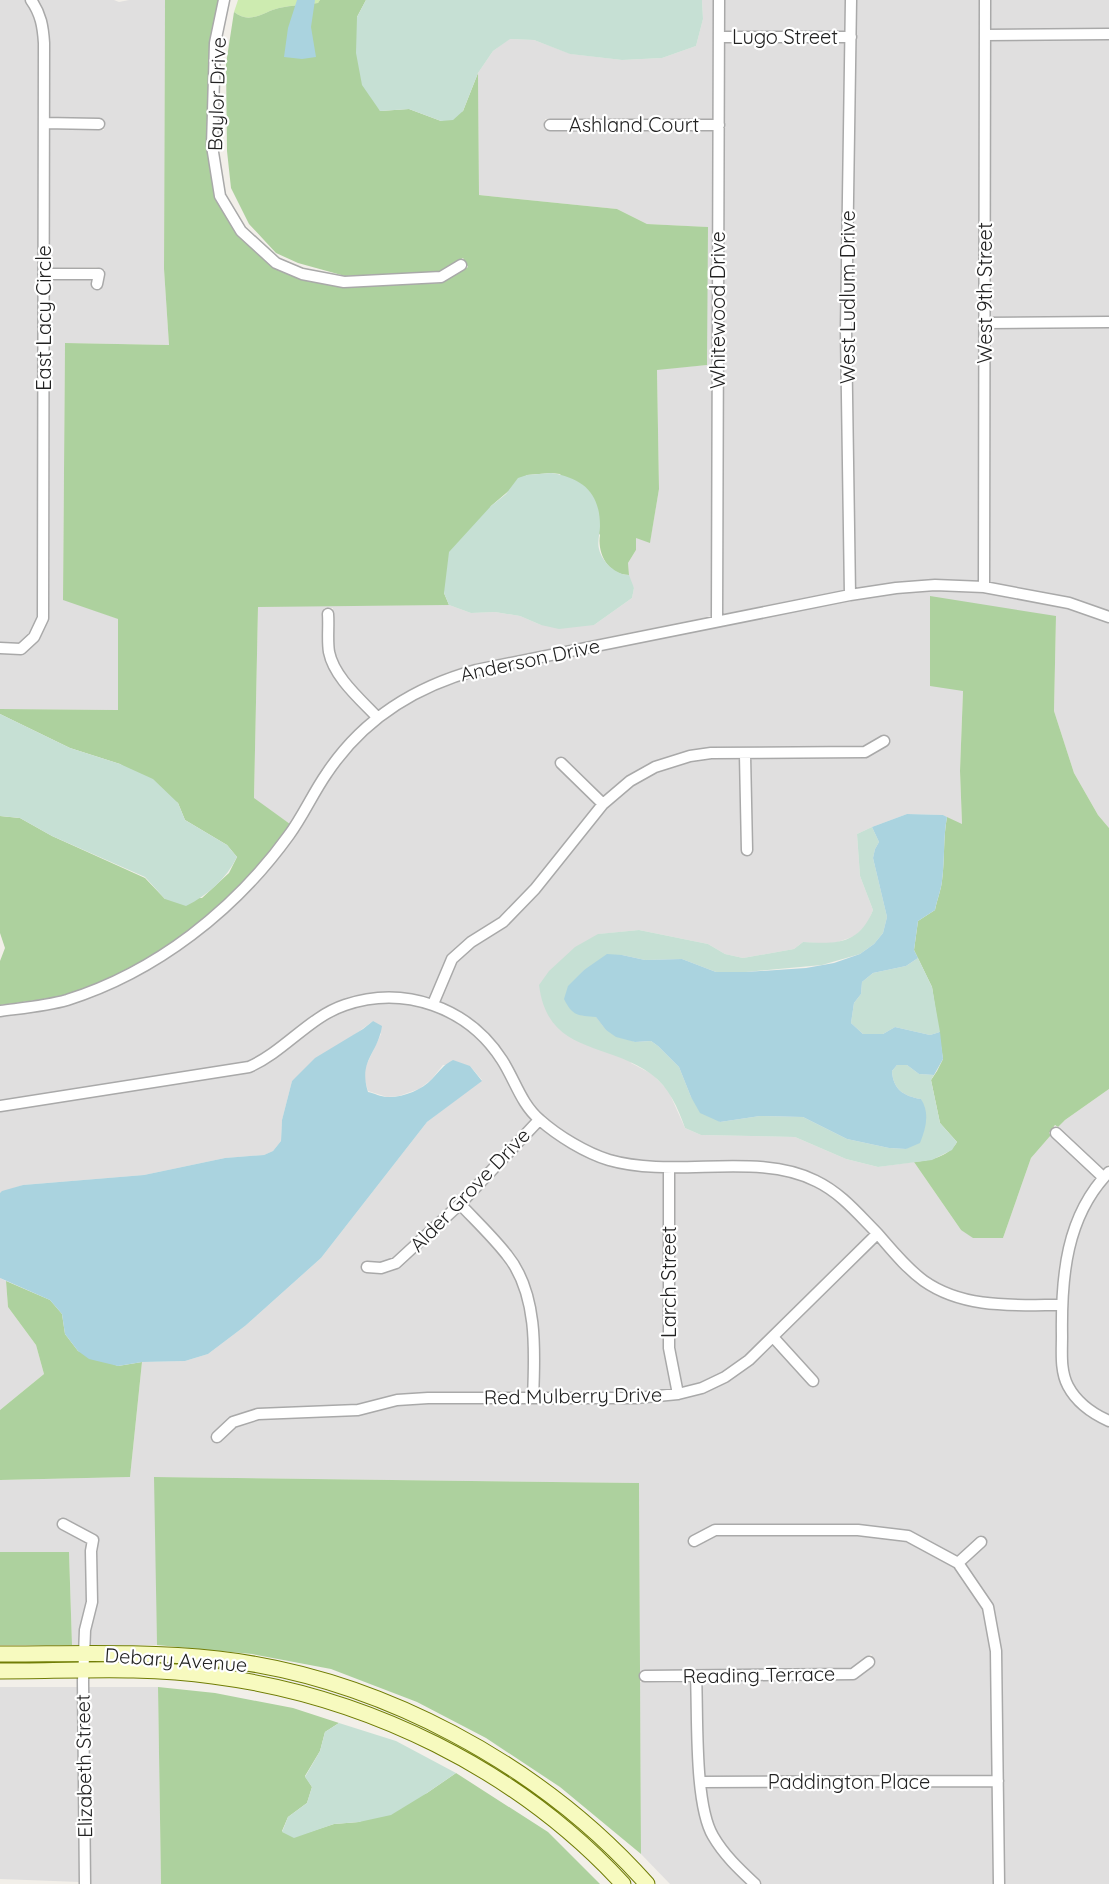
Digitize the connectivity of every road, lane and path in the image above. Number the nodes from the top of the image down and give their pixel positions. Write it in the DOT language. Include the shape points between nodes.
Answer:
graph roads {
  1 [pos="31,0"];
  2 [pos="224,0"];
  3 [pos="719,0"];
  4 [pos="851,0"];
  5 [pos="985,0"];
  6 [pos="985,34"];
  7 [pos="1109,34"];
  8 [pos="720,37"];
  9 [pos="851,37"];
  10 [pos="44,123"];
  11 [pos="99,124"];
  12 [pos="550,124"];
  13 [pos="719,125"];
  14 [pos="461,265"];
  15 [pos="44,274"];
  16 [pos="98,284"];
  17 [pos="1109,322"];
  18 [pos="985,323"];
  19 [pos="984,587"];
  20 [pos="850,595"];
  21 [pos="328,614"];
  22 [pos="1109,617"];
  23 [pos="717,621"];
  24 [pos="0,648"];
  25 [pos="377,717"];
  26 [pos="884,741"];
  27 [pos="745,754"];
  28 [pos="561,763"];
  29 [pos="603,804"];
  30 [pos="747,850"];
  31 [pos="433,1004"];
  32 [pos="0,1011"];
  33 [pos="0,1106"];
  34 [pos="539,1119"];
  35 [pos="1056,1133"];
  36 [pos="669,1168"];
  37 [pos="1106,1174"];
  38 [pos="460,1204"];
  39 [pos="877,1234"];
  40 [pos="367,1267"];
  41 [pos="1061,1305"];
  42 [pos="773,1337"];
  43 [pos="813,1381"];
  44 [pos="678,1394"];
  45 [pos="533,1398"];
  46 [pos="1109,1421"];
  47 [pos="217,1437"];
  48 [pos="63,1524"];
  49 [pos="694,1541"];
  50 [pos="981,1542"];
  51 [pos="958,1563"];
  52 [pos="0,1654"];
  53 [pos="85,1654"];
  54 [pos="869,1662"];
  55 [pos="0,1671"];
  56 [pos="84,1671"];
  57 [pos="645,1676"];
  58 [pos="696,1676"];
  59 [pos="998,1781"];
  60 [pos="700,1782"];
  61 [pos="85,1884"];
  62 [pos="622,1884"];
  63 [pos="647,1884"];
  64 [pos="755,1884"];
  65 [pos="999,1884"];
  1 -- 10 [label="street, East Lacy Circle" via="39,11 43,33"];
  2 -- 14 [label="street, Baylor Drive" via="216,43 212,146 220,196 241,231 276,263 302,274 344,282 441,278"];
  3 -- 8 [label="street, Whitewood Drive"];
  4 -- 9 [label="street, West Ludlum Drive"];
  5 -- 6 [label="street, West 9th Street"];
  6 -- 7 [label="street"];
  6 -- 18 [label="street, West 9th Street"];
  8 -- 9 [label="street, Lugo Street"];
  8 -- 13 [label="street, Whitewood Drive"];
  9 -- 20 [label="street, West Ludlum Drive" via="846,330"];
  10 -- 11 [label="street"];
  10 -- 15 [label="street, East Lacy Circle"];
  12 -- 13 [label="street, Ashland Court"];
  13 -- 23 [label="street, Whitewood Drive"];
  15 -- 16 [label="street" via="99,274"];
  15 -- 24 [label="street, East Lacy Circle" via="44,618 34,638 21,649"];
  17 -- 18 [label="street"];
  18 -- 19 [label="street, West 9th Street"];
  19 -- 20 [label="street, Anderson Drive" via="926,586"];
  19 -- 22 [label="street, Anderson Drive" via="1069,603"];
  20 -- 23 [label="street, Anderson Drive"];
  21 -- 25 [label="street" via="329,652 336,668"];
  23 -- 25 [label="street, Anderson Drive" via="467,672 420,690"];
  25 -- 32 [label="street, Anderson Drive" via="347,745 289,835 246,888 177,946 110,984 66,1000"];
  26 -- 27 [label="street" via="865,752"];
  27 -- 29 [label="street" via="711,753 672,760 630,781"];
  27 -- 30 [label="street"];
  28 -- 29 [label="street"];
  29 -- 31 [label="street" via="535,890 503,922 452,959"];
  31 -- 33 [label="street" via="398,997 373,998 333,1010 276,1053 249,1067"];
  31 -- 34 [label="street" via="462,1018 482,1035"];
  34 -- 36 [label="street" via="585,1151 609,1160"];
  34 -- 38 [label="street, Alder Grove Drive"];
  35 -- 37 [label="street"];
  36 -- 39 [label="street" via="761,1167 789,1171 816,1181 845,1200"];
  36 -- 44 [label="street, Larch Street" via="669,1348"];
  37 -- 41 [label="street" via="1076,1221 1064,1266"];
  38 -- 40 [label="street, Alder Grove Drive" via="396,1263"];
  38 -- 45 [label="street" via="508,1256 526,1292 533,1339"];
  39 -- 41 [label="street" via="922,1280 952,1295 989,1305"];
  39 -- 42 [label="street, Red Mulberry Drive"];
  41 -- 46 [label="street" via="1066,1384 1091,1413"];
  42 -- 43 [label="street"];
  42 -- 44 [label="street, Red Mulberry Drive" via="725,1377"];
  44 -- 45 [label="street, Red Mulberry Drive"];
  45 -- 47 [label="street, Red Mulberry Drive" via="428,1398 397,1400 358,1410 258,1414 233,1422"];
  48 -- 53 [label="street, Elizabeth Street" via="93,1540 92,1602 85,1630"];
  49 -- 51 [label="street" via="715,1530 858,1530 908,1536"];
  50 -- 51 [label="street"];
  51 -- 59 [label="street" via="988,1607 996,1651"];
  52 -- 53 [label="main road, Debary Avenue"];
  53 -- 56 [label="street, Elizabeth Street"];
  53 -- 63 [label="main road, Debary Avenue" via="219,1659 288,1671 398,1707 455,1734 508,1766 572,1812 618,1852"];
  54 -- 58 [label="street, Reading Terrace" via="853,1674"];
  55 -- 56 [label="main road, Debary Avenue"];
  56 -- 61 [label="street, Elizabeth Street"];
  56 -- 62 [label="main road, Debary Avenue" via="213,1676 292,1691 393,1724 502,1782 566,1830"];
  57 -- 58 [label="street, Reading Terrace"];
  58 -- 60 [label="street"];
  59 -- 60 [label="street, Paddington Place"];
  59 -- 65 [label="street"];
  60 -- 64 [label="street" via="711,1833 730,1861"];
}
